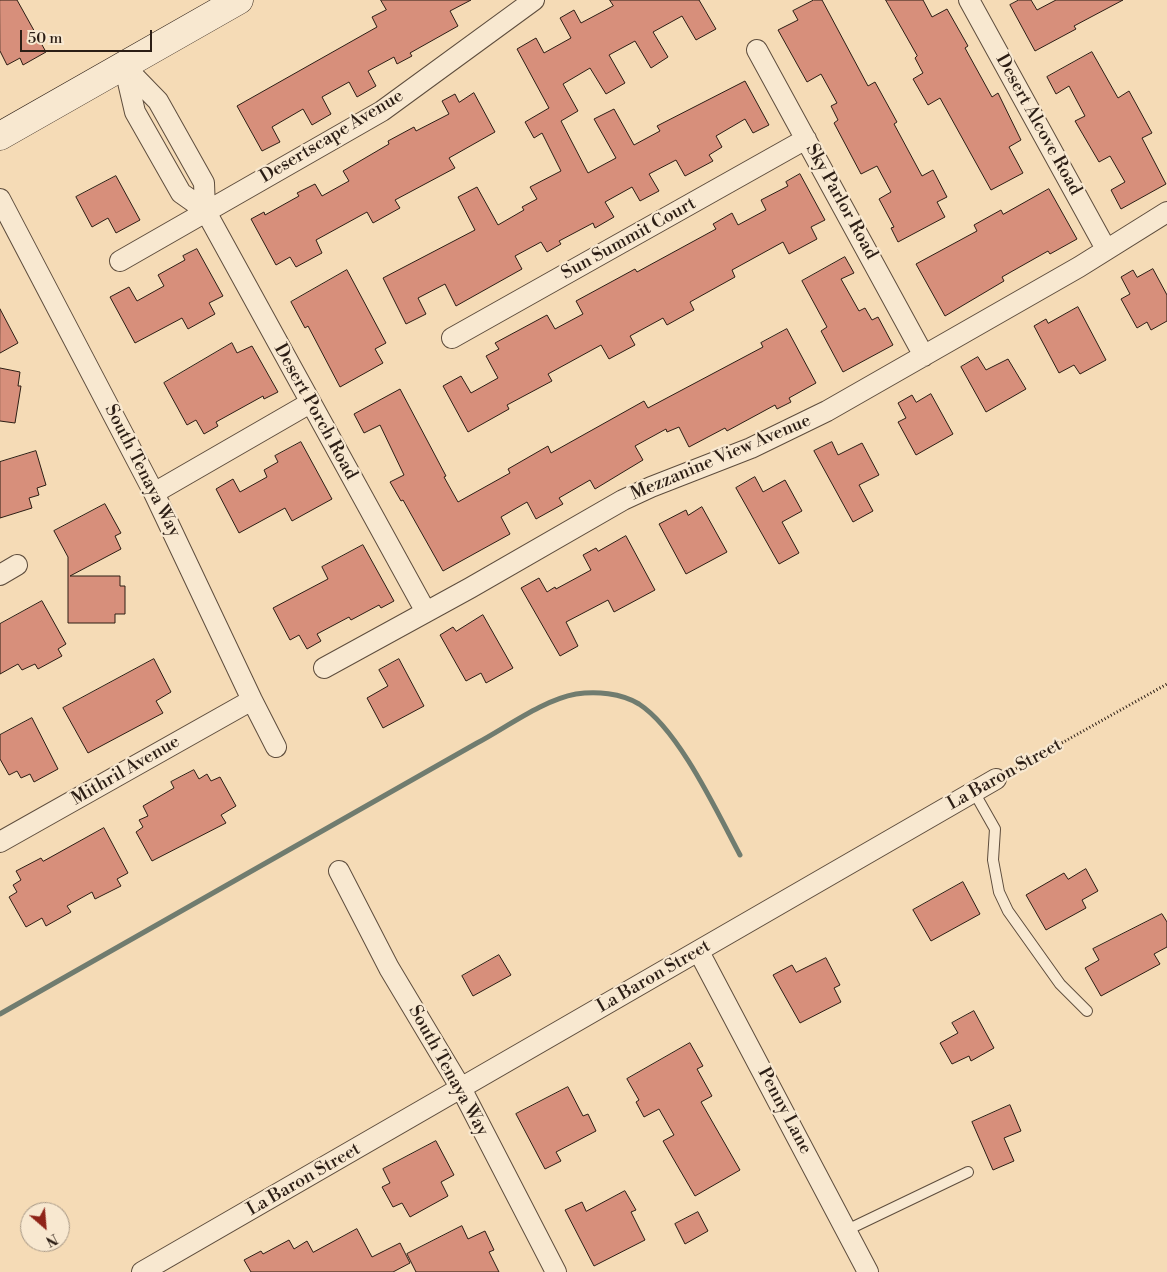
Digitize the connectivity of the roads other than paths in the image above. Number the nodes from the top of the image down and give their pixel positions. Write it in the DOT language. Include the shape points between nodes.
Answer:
graph roads {
  1 [pos="239,0"];
  2 [pos="534,0"];
  3 [pos="969,0"];
  4 [pos="757,50"];
  5 [pos="124,65"];
  6 [pos="0,136"];
  7 [pos="806,139"];
  8 [pos="0,199"];
  9 [pos="205,210"];
  10 [pos="1167,212"];
  11 [pos="1106,249"];
  12 [pos="120,260"];
  13 [pos="452,338"];
  14 [pos="924,356"];
  15 [pos="310,403"];
  16 [pos="154,492"];
  17 [pos="426,612"];
  18 [pos="324,668"];
  19 [pos="252,700"];
  20 [pos="276,747"];
  21 [pos="996,779"];
  22 [pos="974,792"];
  23 [pos="0,842"];
  24 [pos="338,871"];
  25 [pos="699,952"];
  26 [pos="1087,1011"];
  27 [pos="462,1090"];
  28 [pos="968,1172"];
  29 [pos="847,1230"];
  30 [pos="142,1272"];
  31 [pos="556,1272"];
  32 [pos="868,1272"];
  1 -- 5 [label="street"];
  2 -- 9 [label="street, Desertscape Avenue" via="382,111"];
  3 -- 11 [label="street, Desert Alcove Road"];
  4 -- 7 [label="street, Sky Parlor Road"];
  5 -- 6 [label="street"];
  5 -- 9 [label="street, Desert Porch Road" via="158,101 204,183"];
  7 -- 13 [label="street, Sun Summit Court"];
  7 -- 14 [label="street, Sky Parlor Road"];
  8 -- 16 [label="street, South Tenaya Way"];
  9 -- 12 [label="street, Desertscape Avenue"];
  9 -- 15 [label="street, Desert Porch Road"];
  10 -- 11 [label="street, Mezzanine View Avenue"];
  11 -- 14 [label="street, Mezzanine View Avenue"];
  14 -- 17 [label="street, Mezzanine View Avenue" via="784,434 623,500"];
  15 -- 16 [label="street"];
  15 -- 17 [label="street, Desert Porch Road"];
  16 -- 19 [label="street, South Tenaya Way"];
  17 -- 18 [label="street, Mezzanine View Avenue"];
  19 -- 20 [label="street, South Tenaya Way"];
  19 -- 23 [label="street, Mithril Avenue"];
  21 -- 22 [label="street, La Baron Street"];
  22 -- 25 [label="street, La Baron Street"];
  22 -- 26 [label="lane" via="995,829 993,860 1008,912 1060,984"];
  24 -- 27 [label="street, South Tenaya Way" via="389,968"];
  25 -- 27 [label="street, La Baron Street"];
  25 -- 29 [label="street, Penny Lane"];
  27 -- 30 [label="street, La Baron Street"];
  27 -- 31 [label="street, South Tenaya Way"];
  28 -- 29 [label="lane"];
  29 -- 32 [label="street, Penny Lane"];
}
